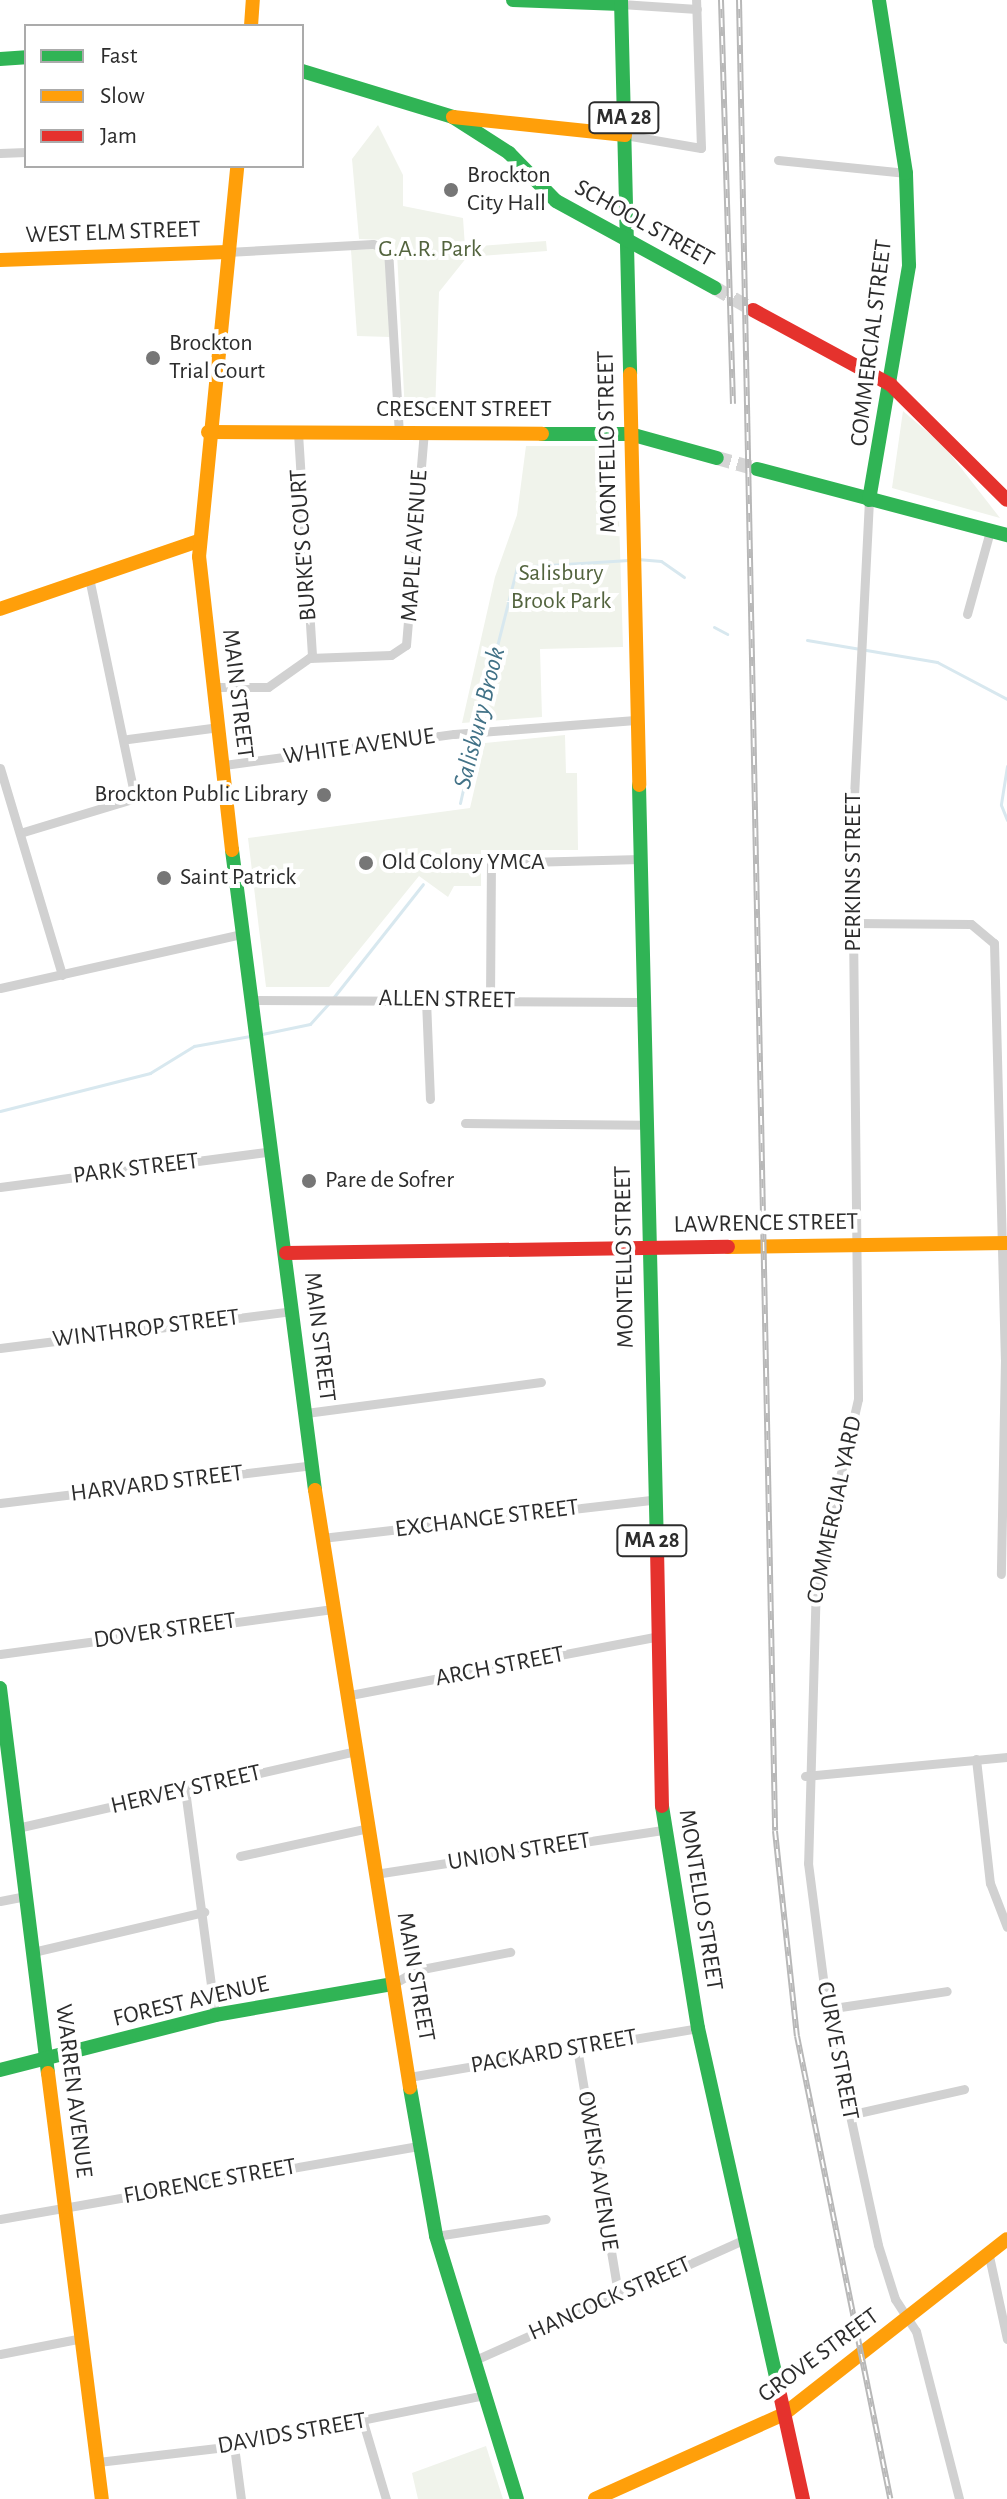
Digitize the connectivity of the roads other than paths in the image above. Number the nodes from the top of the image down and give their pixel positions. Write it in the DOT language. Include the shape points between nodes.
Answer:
graph roads {
  1 [pos="253,0"];
  2 [pos="513,0"];
  3 [pos="879,0"];
  4 [pos="621,2"];
  5 [pos="696,5"];
  6 [pos="251,24"];
  7 [pos="24,57"];
  8 [pos="0,59"];
  9 [pos="304,72"];
  10 [pos="453,117"];
  11 [pos="625,135"];
  12 [pos="24,152"];
  13 [pos="0,153"];
  14 [pos="778,160"];
  15 [pos="237,168"];
  16 [pos="906,173"];
  17 [pos="625,237"];
  18 [pos="227,252"];
  19 [pos="0,260"];
  20 [pos="715,288"];
  21 [pos="753,310"];
  22 [pos="891,385"];
  23 [pos="208,432"];
  24 [pos="399,432"];
  25 [pos="424,432"];
  26 [pos="298,433"];
  27 [pos="630,434"];
  28 [pos="717,458"];
  29 [pos="757,469"];
  30 [pos="869,500"];
  31 [pos="1007,500"];
  32 [pos="990,531"];
  33 [pos="1007,535"];
  34 [pos="199,541"];
  35 [pos="89,578"];
  36 [pos="0,609"];
  37 [pos="967,614"];
  38 [pos="312,658"];
  39 [pos="214,687"];
  40 [pos="638,720"];
  41 [pos="219,727"];
  42 [pos="128,739"];
  43 [pos="224,765"];
  44 [pos="0,768"];
  45 [pos="20,833"];
  46 [pos="640,859"];
  47 [pos="853,923"];
  48 [pos="242,934"];
  49 [pos="62,975"];
  50 [pos="0,988"];
  51 [pos="253,1000"];
  52 [pos="426,1000"];
  53 [pos="490,1001"];
  54 [pos="641,1002"];
  55 [pos="430,1099"];
  56 [pos="465,1123"];
  57 [pos="644,1125"];
  58 [pos="272,1151"];
  59 [pos="0,1187"];
  60 [pos="1005,1243"];
  61 [pos="859,1245"];
  62 [pos="647,1248"];
  63 [pos="286,1253"];
  64 [pos="292,1311"];
  65 [pos="0,1348"];
  66 [pos="541,1382"];
  67 [pos="306,1413"];
  68 [pos="313,1465"];
  69 [pos="651,1500"];
  70 [pos="0,1503"];
  71 [pos="322,1538"];
  72 [pos="1001,1574"];
  73 [pos="331,1609"];
  74 [pos="654,1637"];
  75 [pos="0,1654"];
  76 [pos="0,1688"];
  77 [pos="345,1696"];
  78 [pos="355,1751"];
  79 [pos="1007,1757"];
  80 [pos="976,1759"];
  81 [pos="805,1776"];
  82 [pos="185,1790"];
  83 [pos="17,1828"];
  84 [pos="368,1828"];
  85 [pos="663,1830"];
  86 [pos="240,1856"];
  87 [pos="375,1874"];
  88 [pos="25,1896"];
  89 [pos="0,1901"];
  90 [pos="204,1912"];
  91 [pos="1007,1927"];
  92 [pos="33,1952"];
  93 [pos="510,1952"];
  94 [pos="393,1984"];
  95 [pos="947,1991"];
  96 [pos="827,2009"];
  97 [pos="215,2015"];
  98 [pos="698,2028"];
  99 [pos="577,2048"];
  100 [pos="46,2059"];
  101 [pos="0,2070"];
  102 [pos="409,2077"];
  103 [pos="964,2089"];
  104 [pos="849,2115"];
  105 [pos="420,2146"];
  106 [pos="66,2206"];
  107 [pos="0,2219"];
  108 [pos="546,2219"];
  109 [pos="436,2236"];
  110 [pos="746,2239"];
  111 [pos="1007,2239"];
  112 [pos="989,2256"];
  113 [pos="618,2294"];
  114 [pos="908,2318"];
  115 [pos="82,2338"];
  116 [pos="1007,2339"];
  117 [pos="0,2354"];
  118 [pos="475,2360"];
  119 [pos="484,2395"];
  120 [pos="784,2414"];
  121 [pos="363,2422"];
  122 [pos="234,2446"];
  123 [pos="98,2462"];
  124 [pos="100,2499"];
  125 [pos="241,2499"];
  126 [pos="386,2499"];
  127 [pos="517,2499"];
  128 [pos="595,2499"];
  129 [pos="803,2499"];
  130 [pos="959,2499"];
  1 -- 6 [label="main road"];
  2 -- 4 [label="main road"];
  3 -- 16 [label="main road, COMMERCIAL STREET"];
  4 -- 5 [label="street"];
  4 -- 11 [label="main road, MONTELLO STREET / MA 28"];
  5 -- 11 [label="street" via="701,148"];
  7 -- 8 [label="main road"];
  9 -- 10 [label="main road, SCHOOL STREET"];
  10 -- 11 [label="main road"];
  10 -- 17 [label="main road, SCHOOL STREET" via="509,153 556,201"];
  11 -- 17 [label="main road, MONTELLO STREET / MA 28"];
  12 -- 13 [label="street"];
  14 -- 16 [label="street"];
  15 -- 18 [label="main road, MAIN STREET"];
  16 -- 22 [label="main road, COMMERCIAL STREET" via="909,265"];
  17 -- 20 [label="main road, SCHOOL STREET"];
  17 -- 27 [label="main road, MONTELLO STREET / MA 28"];
  18 -- 19 [label="main road, WEST ELM STREET"];
  18 -- 23 [label="main road, MAIN STREET"];
  18 -- 24 [label="street" via="384,247 393,263"];
  21 -- 22 [label="main road"];
  22 -- 30 [label="main road, COMMERCIAL STREET"];
  22 -- 31 [label="main road"];
  23 -- 26 [label="main road, CRESCENT STREET"];
  23 -- 34 [label="main road, MAIN STREET"];
  24 -- 25 [label="main road, CRESCENT STREET"];
  24 -- 26 [label="main road, CRESCENT STREET"];
  25 -- 27 [label="main road, CRESCENT STREET"];
  25 -- 38 [label="street, MAPLE AVENUE" via="406,645 391,655"];
  26 -- 38 [label="street, BURKE'S COURT"];
  27 -- 28 [label="main road, CRESCENT STREET"];
  27 -- 40 [label="main road, MONTELLO STREET / MA 28"];
  29 -- 30 [label="main road"];
  30 -- 32 [label="main road"];
  30 -- 47 [label="street, PERKINS STREET"];
  32 -- 33 [label="main road"];
  32 -- 37 [label="street"];
  34 -- 35 [label="main road"];
  34 -- 39 [label="main road, MAIN STREET"];
  35 -- 36 [label="main road"];
  35 -- 42 [label="street"];
  38 -- 39 [label="street" via="268,687"];
  39 -- 41 [label="main road, MAIN STREET"];
  40 -- 43 [label="street, WHITE AVENUE" via="454,734"];
  40 -- 46 [label="main road, MONTELLO STREET / MA 28"];
  41 -- 42 [label="street"];
  41 -- 43 [label="main road, MAIN STREET"];
  42 -- 45 [label="street" via="135,798"];
  43 -- 48 [label="main road, MAIN STREET"];
  44 -- 45 [label="street"];
  45 -- 49 [label="street"];
  46 -- 53 [label="street" via="491,863"];
  46 -- 54 [label="main road, MONTELLO STREET / MA 28"];
  47 -- 60 [label="street" via="985,930 995,950"];
  47 -- 61 [label="street, PERKINS STREET"];
  48 -- 49 [label="street"];
  48 -- 51 [label="main road, MAIN STREET"];
  49 -- 50 [label="street"];
  51 -- 52 [label="street, ALLEN STREET"];
  51 -- 58 [label="main road, MAIN STREET"];
  52 -- 53 [label="street, ALLEN STREET"];
  52 -- 55 [label="street"];
  53 -- 54 [label="street, ALLEN STREET"];
  54 -- 57 [label="main road, MONTELLO STREET / MA 28"];
  56 -- 57 [label="street"];
  57 -- 62 [label="main road, MONTELLO STREET / MA 28"];
  58 -- 59 [label="street, PARK STREET"];
  58 -- 63 [label="main road, MAIN STREET"];
  60 -- 61 [label="main road, LAWRENCE STREET"];
  60 -- 72 [label="street"];
  61 -- 62 [label="main road, LAWRENCE STREET"];
  61 -- 81 [label="street, COMMERCIAL YARD" via="858,1399 816,1581"];
  62 -- 63 [label="main road, LAWRENCE STREET"];
  62 -- 69 [label="main road, MONTELLO STREET / MA 28"];
  63 -- 64 [label="main road, MAIN STREET"];
  64 -- 65 [label="street, WINTHROP STREET"];
  64 -- 67 [label="main road, MAIN STREET"];
  66 -- 67 [label="street"];
  67 -- 68 [label="main road, MAIN STREET"];
  68 -- 70 [label="street, HARVARD STREET"];
  68 -- 71 [label="main road, MAIN STREET"];
  69 -- 71 [label="street, EXCHANGE STREET"];
  69 -- 74 [label="main road, MONTELLO STREET / MA 28"];
  71 -- 73 [label="main road, MAIN STREET"];
  73 -- 75 [label="street, DOVER STREET"];
  73 -- 77 [label="main road, MAIN STREET"];
  74 -- 77 [label="street, ARCH STREET"];
  74 -- 85 [label="main road, MONTELLO STREET / MA 28"];
  76 -- 83 [label="main road, WARREN AVENUE"];
  77 -- 78 [label="main road, MAIN STREET"];
  78 -- 82 [label="street, HERVEY STREET"];
  78 -- 84 [label="main road, MAIN STREET"];
  79 -- 80 [label="street"];
  80 -- 81 [label="street"];
  80 -- 91 [label="street" via="990,1883"];
  81 -- 96 [label="street, CURVE STREET" via="808,1863"];
  82 -- 83 [label="street, HERVEY STREET"];
  82 -- 90 [label="street"];
  83 -- 88 [label="main road, WARREN AVENUE"];
  84 -- 86 [label="street"];
  84 -- 87 [label="main road, MAIN STREET"];
  85 -- 87 [label="street, UNION STREET"];
  85 -- 98 [label="main road, MONTELLO STREET / MA 28"];
  87 -- 94 [label="main road, MAIN STREET"];
  88 -- 89 [label="street"];
  88 -- 92 [label="main road, WARREN AVENUE"];
  90 -- 92 [label="street"];
  90 -- 97 [label="street"];
  92 -- 100 [label="main road, WARREN AVENUE"];
  93 -- 94 [label="street" via="417,1970"];
  94 -- 97 [label="main road, FOREST AVENUE"];
  94 -- 102 [label="main road, MAIN STREET"];
  95 -- 96 [label="street"];
  96 -- 104 [label="street, CURVE STREET"];
  97 -- 100 [label="main road, FOREST AVENUE"];
  98 -- 99 [label="street, PACKARD STREET"];
  98 -- 110 [label="main road, MONTELLO STREET / MA 28"];
  99 -- 102 [label="street, PACKARD STREET"];
  99 -- 113 [label="street, OWENS AVENUE"];
  100 -- 101 [label="main road, FOREST AVENUE"];
  100 -- 106 [label="main road, WARREN AVENUE"];
  102 -- 105 [label="main road, MAIN STREET"];
  103 -- 104 [label="street"];
  104 -- 114 [label="street, CURVE STREET" via="878,2245"];
  105 -- 106 [label="street, FLORENCE STREET"];
  105 -- 109 [label="main road, MAIN STREET"];
  106 -- 107 [label="street, FLORENCE STREET"];
  106 -- 115 [label="main road, WARREN AVENUE"];
  108 -- 109 [label="street"];
  109 -- 118 [label="main road, MAIN STREET"];
  110 -- 113 [label="street, HANCOCK STREET"];
  110 -- 120 [label="main road, MONTELLO STREET / MA 28"];
  111 -- 112 [label="main road, GROVE STREET"];
  112 -- 114 [label="main road, GROVE STREET"];
  112 -- 116 [label="street"];
  113 -- 118 [label="street, HANCOCK STREET"];
  114 -- 120 [label="main road, GROVE STREET"];
  114 -- 130 [label="street, CURVE STREET"];
  115 -- 117 [label="street"];
  115 -- 123 [label="main road, WARREN AVENUE"];
  118 -- 119 [label="main road, MAIN STREET"];
  119 -- 121 [label="street, DAVIDS STREET"];
  119 -- 127 [label="main road, MAIN STREET"];
  120 -- 128 [label="main road, GROVE STREET"];
  120 -- 129 [label="main road, MONTELLO STREET / MA 28"];
  121 -- 122 [label="street, DAVIDS STREET"];
  121 -- 126 [label="street"];
  122 -- 123 [label="street, DAVIDS STREET"];
  122 -- 125 [label="street"];
  123 -- 124 [label="main road, WARREN AVENUE"];
}
